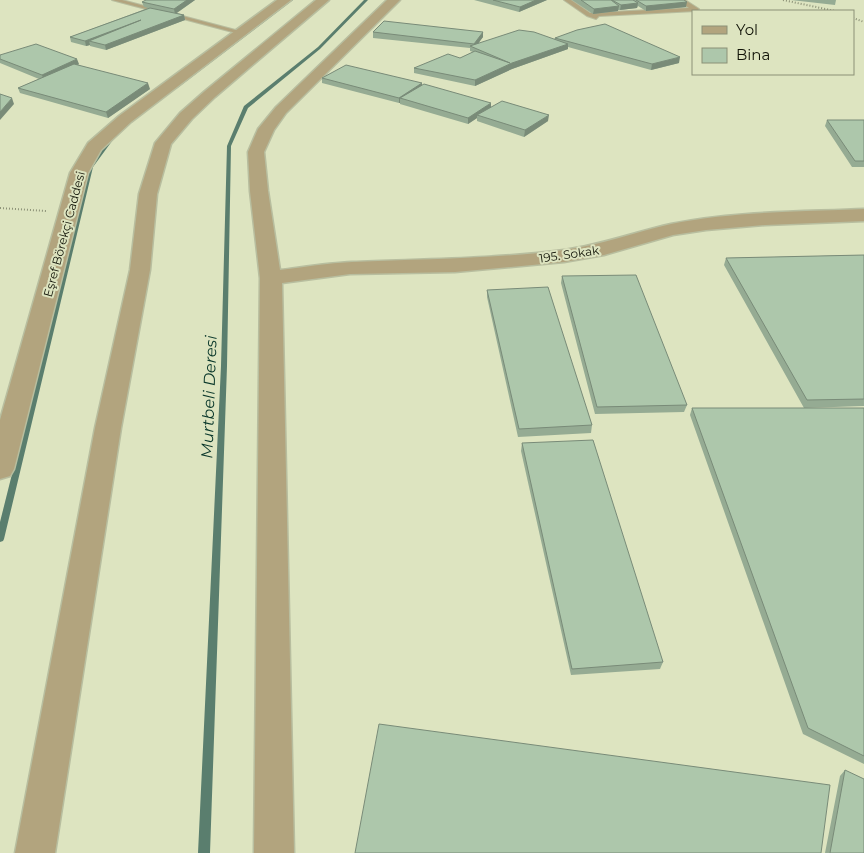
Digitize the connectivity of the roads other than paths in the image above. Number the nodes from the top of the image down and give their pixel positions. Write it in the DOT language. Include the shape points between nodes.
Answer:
graph roads {
  1 [pos="115,0"];
  2 [pos="285,0"];
  3 [pos="323,0"];
  4 [pos="394,0"];
  5 [pos="567,0"];
  6 [pos="680,0"];
  7 [pos="589,15"];
  8 [pos="604,19"];
  9 [pos="240,32"];
  10 [pos="864,215"];
  11 [pos="271,278"];
  12 [pos="0,469"];
  13 [pos="35,853"];
  14 [pos="274,853"];
  1 -- 9 [label="lane"];
  2 -- 9 [label="street, Eşref Börekçi Caddesi"];
  3 -- 13 [label="street" via="210,94 163,143 148,194 140,270 108,428"];
  4 -- 11 [label="street" via="281,110 266,129 256,152"];
  5 -- 7 [label="lane"];
  6 -- 7 [label="lane" via="696,9"];
  7 -- 8 [label="lane"];
  9 -- 12 [label="street, Eşref Börekçi Caddesi" via="124,119 94,147 79,173"];
  10 -- 11 [label="street, 195. Sokak" via="706,224 564,256 455,266 350,268"];
  11 -- 14 [label="street"];
}
